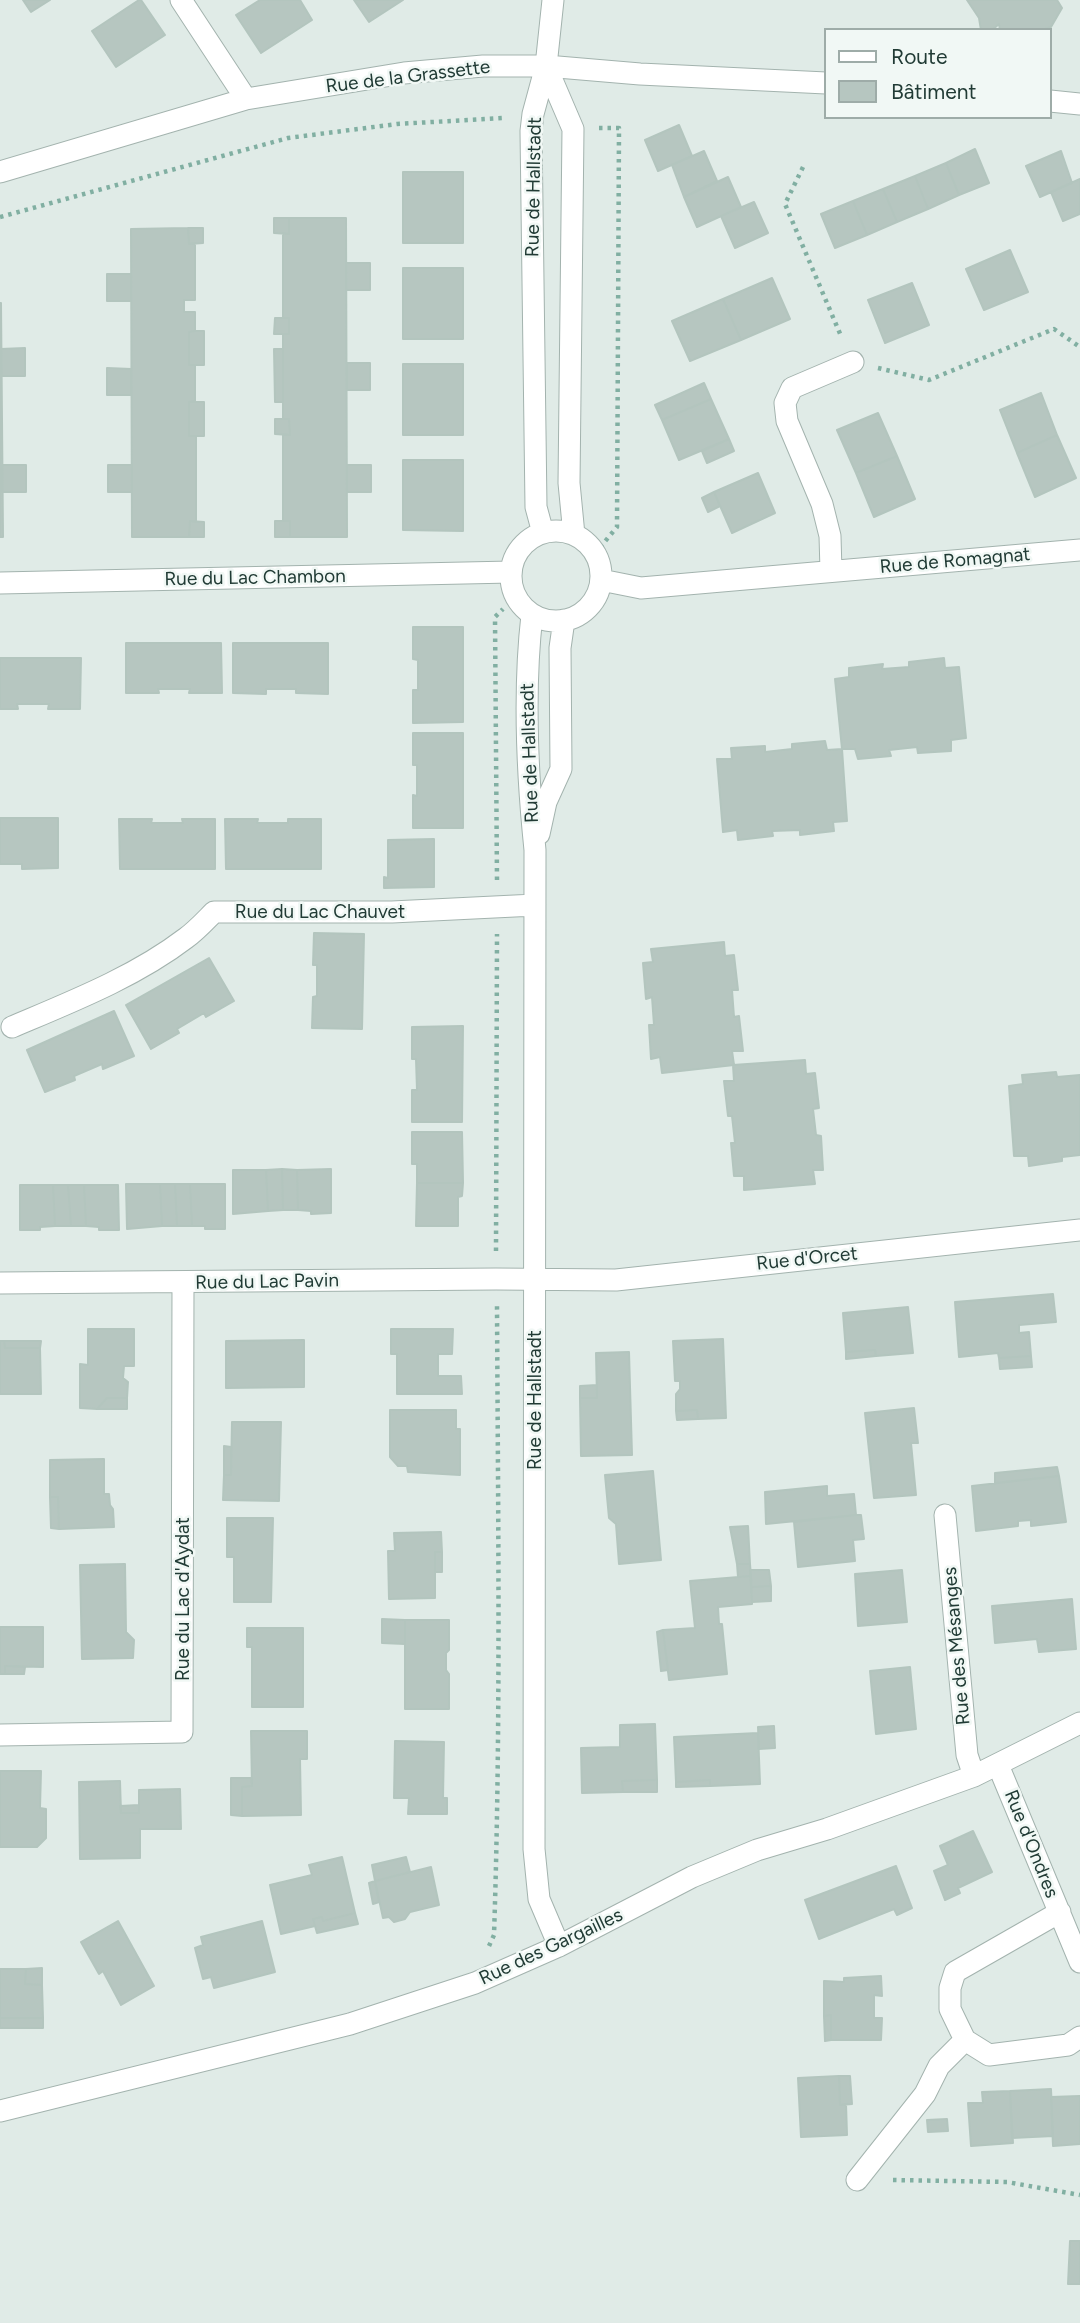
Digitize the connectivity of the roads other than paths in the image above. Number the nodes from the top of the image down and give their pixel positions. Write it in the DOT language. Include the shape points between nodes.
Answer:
graph roads {
  1 [pos="181,0"];
  2 [pos="553,0"];
  3 [pos="546,66"];
  4 [pos="824,83"];
  5 [pos="246,99"];
  6 [pos="1052,101"];
  7 [pos="1080,104"];
  8 [pos="0,172"];
  9 [pos="853,362"];
  10 [pos="543,533"];
  11 [pos="574,535"];
  12 [pos="1080,550"];
  13 [pos="831,571"];
  14 [pos="511,572"];
  15 [pos="601,580"];
  16 [pos="0,583"];
  17 [pos="532,615"];
  18 [pos="564,620"];
  19 [pos="535,850"];
  20 [pos="535,905"];
  21 [pos="12,1027"];
  22 [pos="1080,1230"];
  23 [pos="534,1278"];
  24 [pos="0,1283"];
  25 [pos="183,1283"];
  26 [pos="945,1516"];
  27 [pos="1080,1723"];
  28 [pos="0,1735"];
  29 [pos="998,1765"];
  30 [pos="974,1776"];
  31 [pos="1060,1912"];
  32 [pos="559,1946"];
  33 [pos="1080,1962"];
  34 [pos="1080,2037"];
  35 [pos="965,2040"];
  36 [pos="0,2111"];
  37 [pos="857,2180"];
  1 -- 5 [label="street"];
  2 -- 3 [label="street"];
  3 -- 4 [label="street, Rue de la Grassette"];
  3 -- 5 [label="street, Rue de la Grassette" via="404,73"];
  3 -- 10 [label="street, Rue de Hallstadt" via="531,131 536,507"];
  3 -- 11 [label="street, Rue de Hallstadt" via="573,129 569,483"];
  5 -- 8 [label="street, Rue de la Grassette"];
  6 -- 7 [label="street"];
  9 -- 13 [label="street" via="792,388 785,403 787,421 822,504 830,537"];
  10 -- 11 [label="street"];
  10 -- 14 [label="street" via="521,548"];
  11 -- 15 [label="street" via="594,553"];
  12 -- 13 [label="street, Rue de Romagnat"];
  13 -- 15 [label="street, Rue de Romagnat" via="641,589"];
  14 -- 16 [label="street, Rue du Lac Chambon"];
  14 -- 17 [label="street" via="515,597"];
  15 -- 18 [label="street" via="589,606"];
  17 -- 18 [label="street"];
  17 -- 19 [label="street, Rue de Hallstadt" via="527,778"];
  18 -- 19 [label="street, Rue de Hallstadt" via="561,769 546,802"];
  19 -- 20 [label="street, Rue de Hallstadt"];
  20 -- 21 [label="street, Rue du Lac Chauvet" via="392,912 214,912 188,937 145,965"];
  20 -- 23 [label="street, Rue de Hallstadt"];
  22 -- 23 [label="street, Rue d'Orcet" via="616,1280"];
  23 -- 25 [label="street, Rue du Lac Pavin"];
  23 -- 32 [label="street, Rue de Hallstadt" via="534,1849 539,1899"];
  24 -- 25 [label="street, Rue du Lac Pavin"];
  25 -- 28 [label="street, Rue du Lac d'Aydat" via="183,1732"];
  26 -- 30 [label="street, Rue des Mésanges" via="967,1755"];
  27 -- 29 [label="street, Rue des Gargailles"];
  29 -- 30 [label="street, Rue des Gargailles"];
  29 -- 31 [label="street, Rue d'Ondres"];
  30 -- 32 [label="street, Rue des Gargailles" via="757,1850 692,1877"];
  31 -- 33 [label="street, Rue d'Ondres"];
  31 -- 35 [label="street" via="955,1972 950,2009"];
  32 -- 36 [label="street, Rue des Gargailles" via="474,1983 349,2024"];
  34 -- 35 [label="street" via="1068,2045 989,2055"];
  35 -- 37 [label="street" via="939,2066 925,2094"];
}
